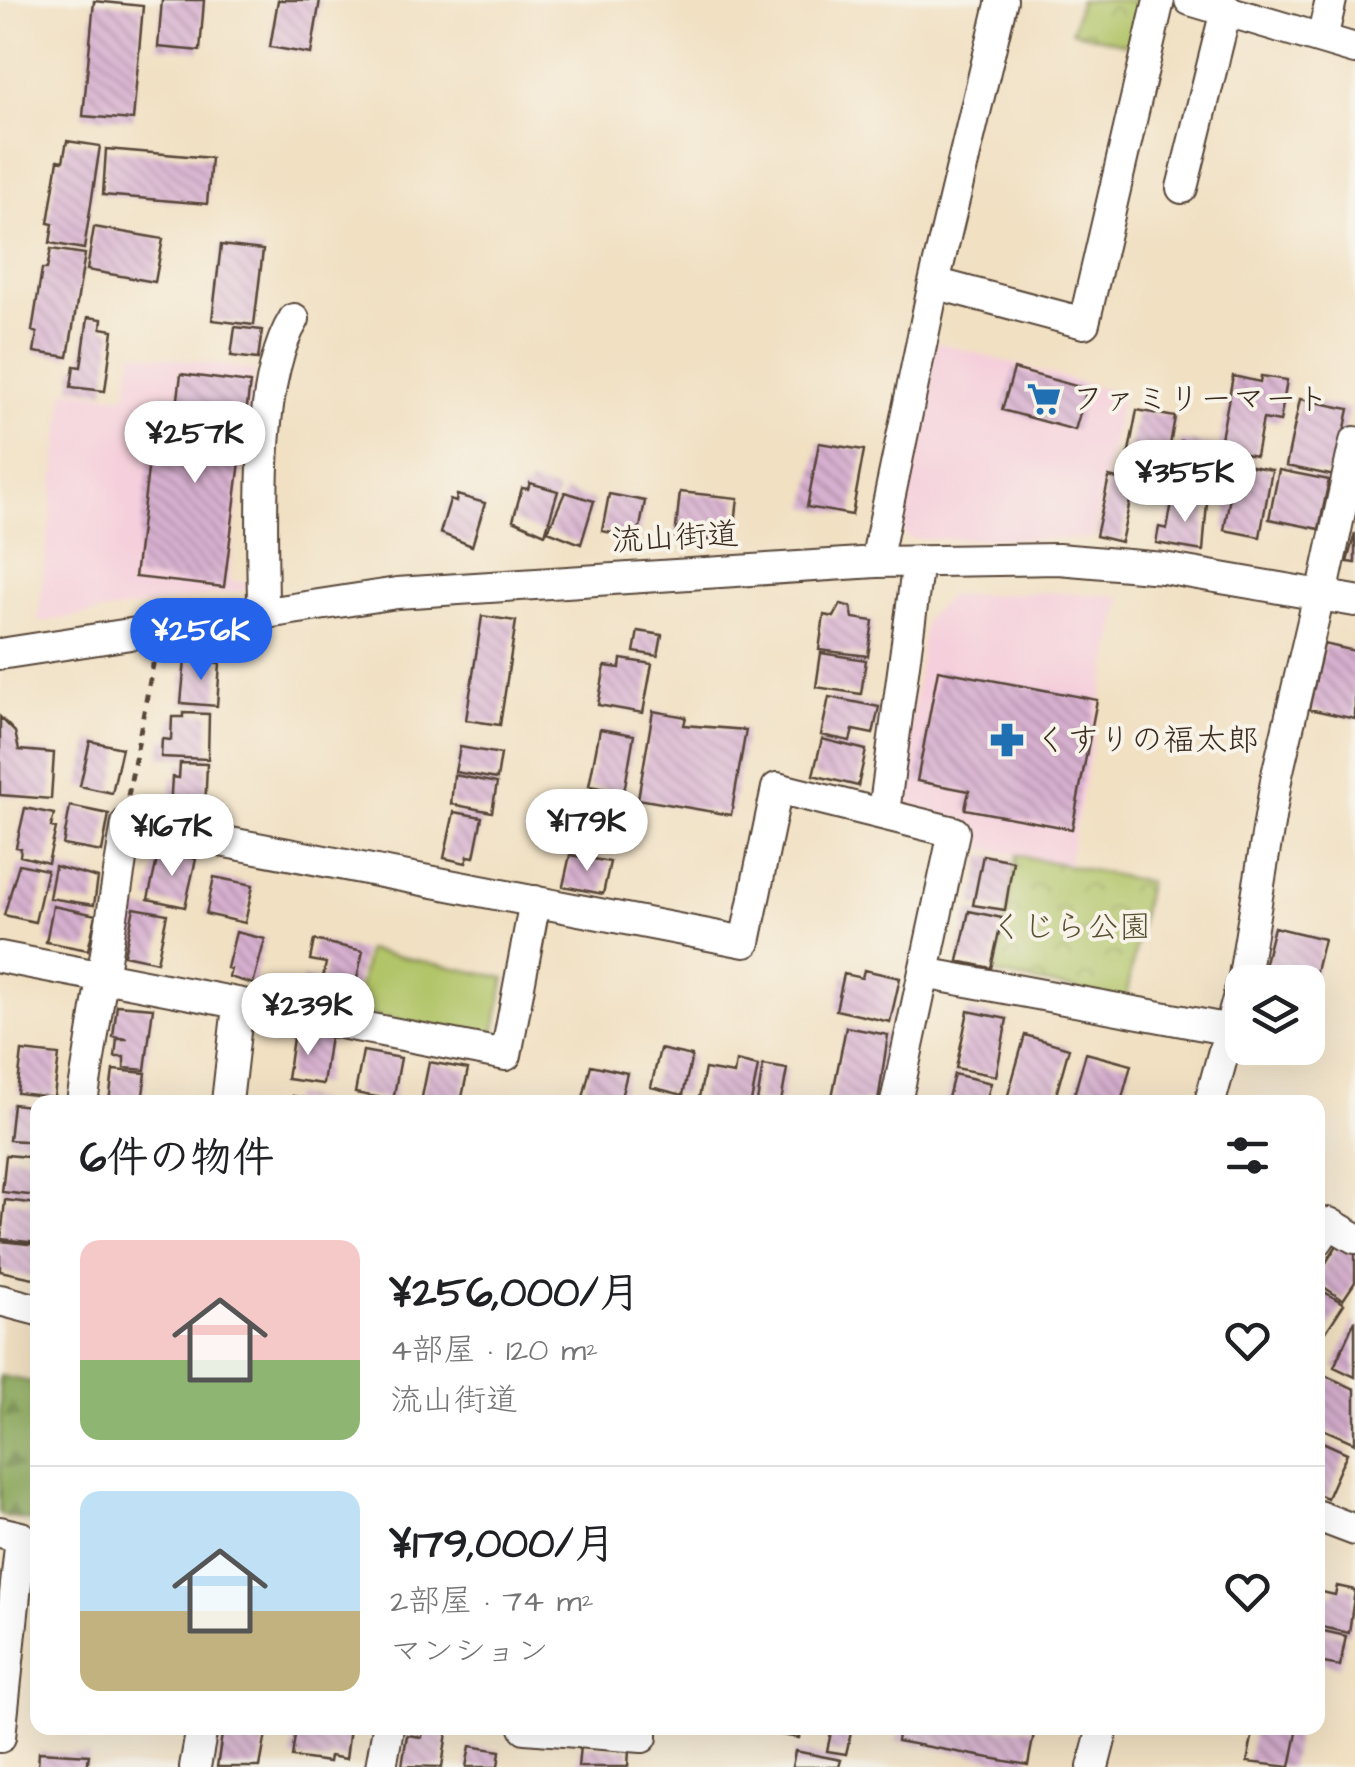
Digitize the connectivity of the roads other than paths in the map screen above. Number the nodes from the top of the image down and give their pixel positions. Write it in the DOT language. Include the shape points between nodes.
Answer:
graph roads {
  1 [pos="1002,0"];
  2 [pos="1159,0"];
  3 [pos="1190,0"];
  4 [pos="1331,0"];
  5 [pos="1226,10"];
  6 [pos="1322,39"];
  7 [pos="1355,49"];
  8 [pos="1182,188"];
  9 [pos="934,283"];
  10 [pos="294,319"];
  11 [pos="1355,442"];
  12 [pos="918,561"];
  13 [pos="876,562"];
  14 [pos="1320,595"];
  15 [pos="1355,600"];
  16 [pos="264,612"];
  17 [pos="0,654"];
  18 [pos="884,812"];
  19 [pos="535,901"];
  20 [pos="0,957"];
  21 [pos="1246,965"];
  22 [pos="924,973"];
  23 [pos="99,978"];
  24 [pos="238,1006"];
  25 [pos="1225,1029"];
  26 [pos="1225,1048"];
  27 [pos="83,1095"];
  28 [pos="228,1095"];
  29 [pos="898,1095"];
  30 [pos="1212,1095"];
  31 [pos="1325,1229"];
  32 [pos="1355,1238"];
  33 [pos="0,1300"];
  34 [pos="30,1308"];
  35 [pos="1325,1519"];
  36 [pos="1355,1530"];
  37 [pos="0,1532"];
  38 [pos="201,1735"];
  39 [pos="387,1735"];
  40 [pos="576,1735"];
  41 [pos="1101,1735"];
  42 [pos="0,1737"];
  43 [pos="641,1744"];
  44 [pos="196,1767"];
  45 [pos="381,1767"];
  46 [pos="1094,1767"];
  1 -- 9 [label="street"];
  2 -- 9 [label="street" via="1084,323"];
  3 -- 5 [label="street"];
  4 -- 6 [label="street"];
  5 -- 6 [label="street"];
  5 -- 8 [label="street"];
  6 -- 7 [label="street"];
  9 -- 13 [label="street"];
  10 -- 16 [label="street" via="282,338 268,422"];
  11 -- 14 [label="street"];
  12 -- 13 [label="street, 流山街道"];
  12 -- 14 [label="street, 流山街道" via="1058,559 1163,568"];
  12 -- 18 [label="street"];
  13 -- 16 [label="street, 流山街道" via="502,583"];
  14 -- 15 [label="street, 流山街道"];
  14 -- 21 [label="street" via="1277,775"];
  16 -- 17 [label="street, 流山街道"];
  18 -- 19 [label="street" via="777,788 746,942"];
  18 -- 22 [label="street" via="954,832"];
  19 -- 23 [label="street" via="127,823"];
  19 -- 24 [label="street" via="506,1055"];
  20 -- 23 [label="street"];
  22 -- 25 [label="street"];
  22 -- 29 [label="street"];
  23 -- 24 [label="street"];
  23 -- 27 [label="street"];
  24 -- 28 [label="street"];
  26 -- 30 [label="street"];
  31 -- 32 [label="street" via="1329,1223"];
  33 -- 34 [label="street"];
  35 -- 36 [label="street"];
  37 -- 42 [label="street" via="21,1536"];
  38 -- 44 [label="street"];
  39 -- 45 [label="street"];
  40 -- 43 [label="street"];
  41 -- 46 [label="street"];
}
